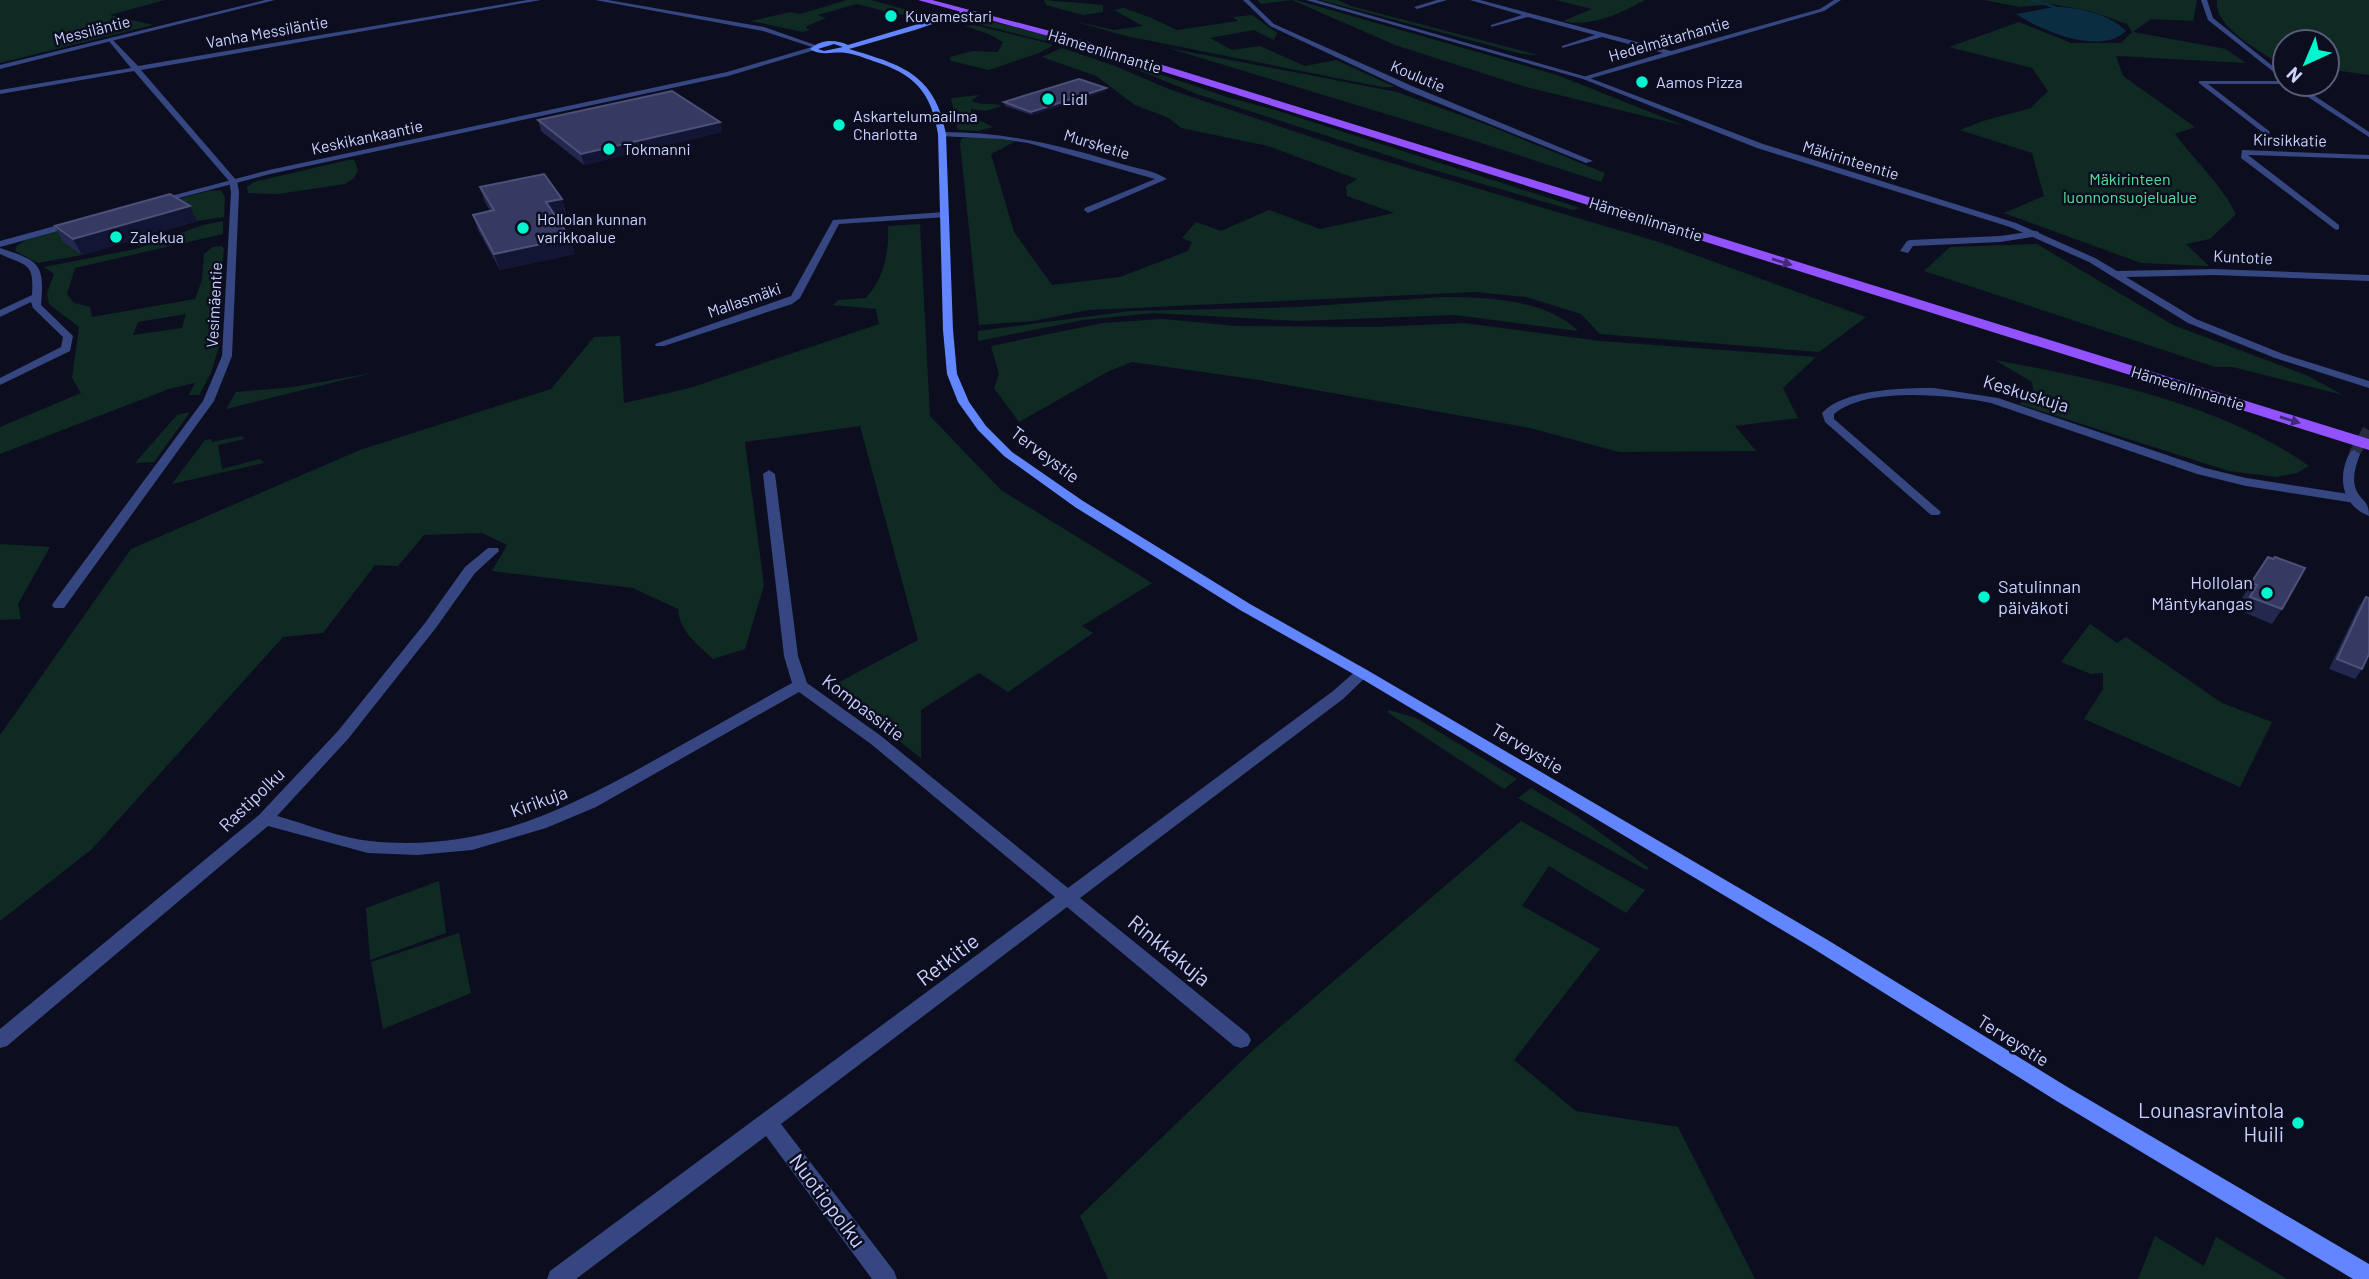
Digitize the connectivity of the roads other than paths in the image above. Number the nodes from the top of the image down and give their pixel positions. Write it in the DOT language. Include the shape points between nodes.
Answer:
graph roads {
  1 [pos="272,0"];
  2 [pos="538,0"];
  3 [pos="598,0"];
  4 [pos="922,0"];
  5 [pos="950,0"];
  6 [pos="1246,0"];
  7 [pos="1309,0"];
  8 [pos="1444,0"];
  9 [pos="1474,0"];
  10 [pos="1838,0"];
  11 [pos="2204,0"];
  12 [pos="972,6"];
  13 [pos="1417,7"];
  14 [pos="1530,15"];
  15 [pos="1493,26"];
  16 [pos="764,29"];
  17 [pos="1604,35"];
  18 [pos="878,38"];
  19 [pos="111,40"];
  20 [pos="835,43"];
  21 [pos="814,47"];
  22 [pos="1564,47"];
  23 [pos="846,48"];
  24 [pos="830,53"];
  25 [pos="1670,53"];
  26 [pos="0,67"];
  27 [pos="136,69"];
  28 [pos="2271,69"];
  29 [pos="742,70"];
  30 [pos="1586,78"];
  31 [pos="919,81"];
  32 [pos="2271,81"];
  33 [pos="0,92"];
  34 [pos="2313,98"];
  35 [pos="2266,133"];
  36 [pos="942,134"];
  37 [pos="2369,135"];
  38 [pos="2369,157"];
  39 [pos="1589,161"];
  40 [pos="233,181"];
  41 [pos="140,205"];
  42 [pos="1088,210"];
  43 [pos="944,215"];
  44 [pos="89,219"];
  45 [pos="2336,227"];
  46 [pos="2036,234"];
  47 [pos="0,244"];
  48 [pos="0,251"];
  49 [pos="1905,251"];
  50 [pos="2116,274"];
  51 [pos="2369,278"];
  52 [pos="37,296"];
  53 [pos="0,314"];
  54 [pos="660,344"];
  55 [pos="0,382"];
  56 [pos="2369,385"];
  57 [pos="2369,431"];
  58 [pos="2369,445"];
  59 [pos="2354,454"];
  60 [pos="769,474"];
  61 [pos="2355,499"];
  62 [pos="1935,512"];
  63 [pos="2369,512"];
  64 [pos="493,551"];
  65 [pos="59,605"];
  66 [pos="1362,673"];
  67 [pos="800,685"];
  68 [pos="265,819"];
  69 [pos="1068,898"];
  70 [pos="0,1040"];
  71 [pos="1241,1040"];
  72 [pos="769,1124"];
  73 [pos="2369,1276"];
  74 [pos="558,1279"];
  75 [pos="886,1279"];
  1 -- 19 [label="street, Messiläntie"];
  2 -- 27 [label="street, Vanha Messiläntie"];
  3 -- 16 [label="street"];
  4 -- 12 [label="main road, Hämeenlinnantie"];
  5 -- 12 [label="main road, Hämeenlinnantie"];
  6 -- 39 [label="street, Koulutie" via="1272,25 1412,90"];
  7 -- 30 [label="street, Mäkirinteentie"];
  8 -- 13 [label="street"];
  9 -- 14 [label="street"];
  10 -- 25 [label="street, Hedelmätarhantie" via="1822,10"];
  11 -- 28 [label="street" via="2210,19"];
  12 -- 18 [label="main road"];
  12 -- 20 [label="main road"];
  12 -- 57 [label="main road, Hämeenlinnantie" via="1092,38"];
  12 -- 58 [label="main road, Hämeenlinnantie, one-way"];
  14 -- 15 [label="street"];
  14 -- 17 [label="street"];
  16 -- 20 [label="street"];
  16 -- 21 [label="street"];
  17 -- 22 [label="street"];
  17 -- 25 [label="street"];
  18 -- 23 [label="main road"];
  18 -- 31 [label="main road, Terveystie" via="864,51 900,66"];
  19 -- 26 [label="street, Messiläntie"];
  19 -- 27 [label="street"];
  20 -- 21 [label="main road"];
  20 -- 23 [label="main road"];
  21 -- 24 [label="main road"];
  21 -- 29 [label="street, Keskikankaantie"];
  23 -- 24 [label="main road"];
  23 -- 31 [label="main road"];
  24 -- 29 [label="street, Keskikankaantie"];
  24 -- 31 [label="main road"];
  25 -- 30 [label="street, Hedelmätarhantie"];
  27 -- 33 [label="street, Vanha Messiläntie"];
  27 -- 40 [label="street"];
  29 -- 40 [label="street, Keskikankaantie"];
  30 -- 46 [label="street, Mäkirinteentie" via="1760,146"];
  31 -- 36 [label="main road, Terveystie" via="935,100"];
  32 -- 35 [label="street" via="2201,82"];
  34 -- 37 [label="street"];
  36 -- 42 [label="street, Mursketie" via="1042,142 1163,179"];
  36 -- 43 [label="main road, Terveystie"];
  38 -- 45 [label="street, Kirsikkatie" via="2245,152 2244,156"];
  40 -- 41 [label="street, Keskikankaantie"];
  40 -- 65 [label="street, Vesimäentie" via="227,356 208,401"];
  43 -- 54 [label="street, Mallasmäki" via="836,222 795,298"];
  43 -- 66 [label="main road, Terveystie" via="952,374 982,428 1008,454 1079,504"];
  44 -- 47 [label="street"];
  46 -- 49 [label="street" via="1910,243"];
  46 -- 50 [label="street, Mäkirinteentie"];
  48 -- 52 [label="street" via="34,266"];
  50 -- 51 [label="street, Kuntotie" via="2214,272"];
  50 -- 56 [label="street, Mäkirinteentie" via="2192,321"];
  52 -- 53 [label="street"];
  52 -- 55 [label="street" via="36,306 68,336 66,349"];
  59 -- 61 [label="street" via="2346,475"];
  60 -- 67 [label="street, Kompassitie" via="791,656"];
  61 -- 62 [label="street, Keskuskuja" via="2201,471 1963,393 1899,394 1833,406 1829,420"];
  61 -- 63 [label="street"];
  64 -- 68 [label="street, Rastipolku" via="470,570 343,735"];
  66 -- 69 [label="street, Retkitie"];
  66 -- 73 [label="main road, Terveystie"];
  67 -- 68 [label="street, Kirikuja" via="590,803 472,844 368,847"];
  67 -- 69 [label="street, Kompassitie" via="876,740"];
  68 -- 70 [label="street, Rastipolku"];
  69 -- 71 [label="street, Rinkkakuja"];
  69 -- 72 [label="street, Retkitie"];
  72 -- 74 [label="street, Retkitie"];
  72 -- 75 [label="street, Nuotiopolku"];
}
